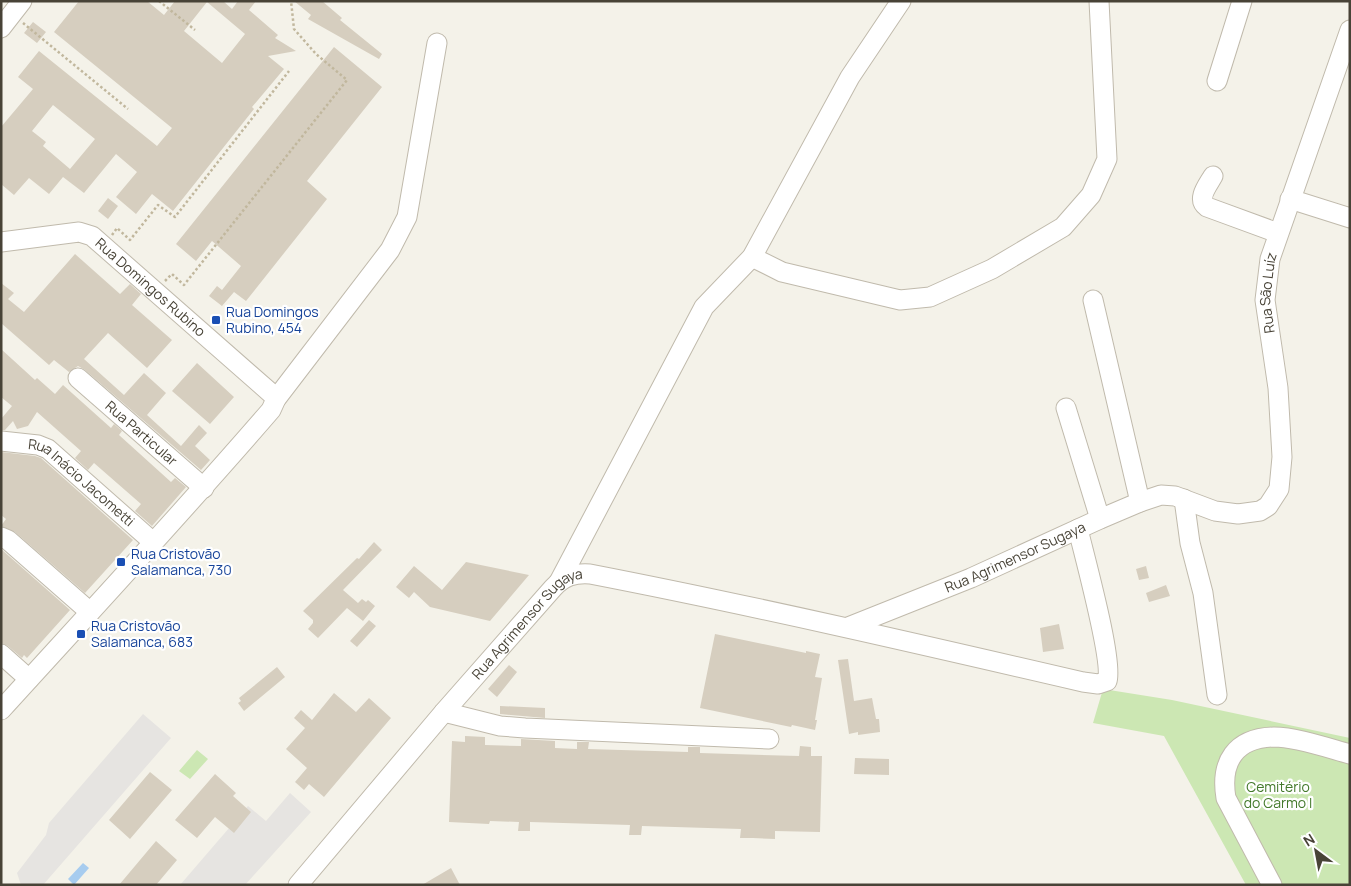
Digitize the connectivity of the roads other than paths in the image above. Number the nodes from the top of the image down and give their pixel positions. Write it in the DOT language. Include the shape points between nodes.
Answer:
graph roads {
  1 [pos="901,1"];
  2 [pos="1099,1"];
  3 [pos="1242,1"];
  4 [pos="1350,30"];
  5 [pos="437,43"];
  6 [pos="1217,81"];
  7 [pos="1213,176"];
  8 [pos="1290,199"];
  9 [pos="1350,218"];
  10 [pos="1278,233"];
  11 [pos="1,242"];
  12 [pos="752,257"];
  13 [pos="1093,300"];
  14 [pos="78,378"];
  15 [pos="276,399"];
  16 [pos="1066,408"];
  17 [pos="1,441"];
  18 [pos="204,488"];
  19 [pos="1184,499"];
  20 [pos="1140,502"];
  21 [pos="1100,519"];
  22 [pos="1078,529"];
  23 [pos="1,537"];
  24 [pos="153,542"];
  25 [pos="559,582"];
  26 [pos="90,612"];
  27 [pos="848,627"];
  28 [pos="1,654"];
  29 [pos="29,679"];
  30 [pos="1217,695"];
  31 [pos="1,710"];
  32 [pos="444,712"];
  33 [pos="769,739"];
  34 [pos="1350,754"];
  35 [pos="298,885"];
  36 [pos="1272,885"];
  1 -- 12 [label="street" via="850,77"];
  2 -- 12 [label="street" via="1106,159 1091,195 1064,226 992,269 930,297 900,300 782,272"];
  3 -- 6 [label="street"];
  4 -- 8 [label="street, Rua São Luíz"];
  5 -- 15 [label="street" via="407,217 390,250"];
  7 -- 10 [label="street" via="1203,193 1203,204"];
  8 -- 9 [label="street"];
  8 -- 10 [label="street, Rua São Luíz"];
  10 -- 19 [label="street, Rua São Luíz" via="1270,259 1265,300 1282,428 1279,489 1264,510 1238,514 1215,511"];
  11 -- 15 [label="street, Rua Domingos Rubino" via="80,232 92,236"];
  12 -- 25 [label="street" via="704,307"];
  13 -- 20 [label="street"];
  14 -- 18 [label="street, Rua Particular"];
  15 -- 18 [label="street" via="271,410"];
  16 -- 21 [label="street"];
  17 -- 24 [label="street, Rua Inácio Jacometti" via="48,449"];
  18 -- 24 [label="street"];
  19 -- 20 [label="street, Rua Agrimensor Sugaya" via="1161,495"];
  19 -- 30 [label="street" via="1190,543 1203,593"];
  20 -- 21 [label="street, Rua Agrimensor Sugaya"];
  21 -- 22 [label="street, Rua Agrimensor Sugaya"];
  22 -- 27 [label="street, Rua Agrimensor Sugaya" via="971,578"];
  22 -- 27 [label="street, Rua Agrimensor Sugaya" via="1103,633 1109,674 1103,683 1083,682"];
  23 -- 26 [label="street"];
  24 -- 26 [label="street"];
  25 -- 27 [label="street, Rua Agrimensor Sugaya" via="578,573 590,574"];
  25 -- 32 [label="street, Rua Agrimensor Sugaya"];
  26 -- 29 [label="street"];
  28 -- 29 [label="street"];
  29 -- 31 [label="street"];
  32 -- 33 [label="street" via="500,726"];
  32 -- 35 [label="street, Rua Agrimensor Sugaya"];
  34 -- 36 [label="street" via="1274,737 1236,748 1229,759 1223,784 1226,798"];
}
